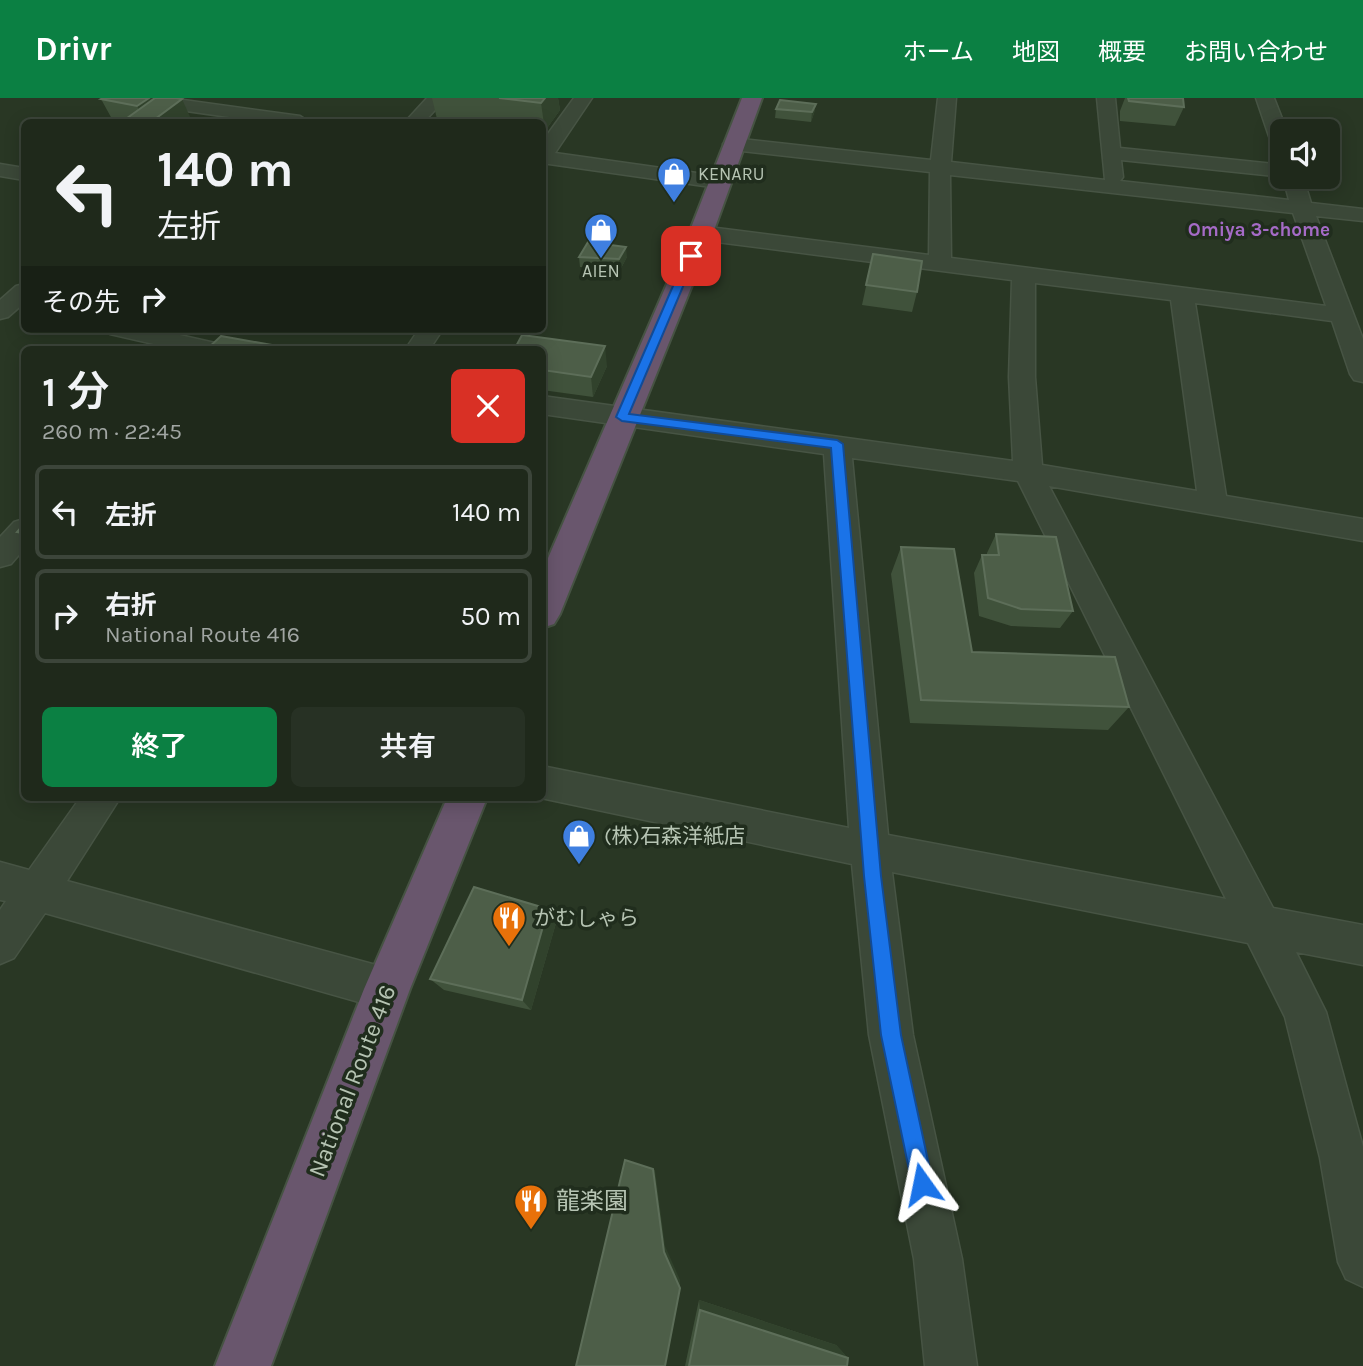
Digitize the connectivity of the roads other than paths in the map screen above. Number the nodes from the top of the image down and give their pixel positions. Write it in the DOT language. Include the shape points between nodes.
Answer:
graph roads {
  1 [pos="130,98"];
  2 [pos="258,98"];
  3 [pos="437,98"];
  4 [pos="583,98"];
  5 [pos="752,98"];
  6 [pos="947,98"];
  7 [pos="1106,98"];
  8 [pos="1265,98"];
  9 [pos="234,118"];
  10 [pos="417,119"];
  11 [pos="1273,119"];
  12 [pos="733,144"];
  13 [pos="546,151"];
  14 [pos="1111,153"];
  15 [pos="546,158"];
  16 [pos="940,168"];
  17 [pos="0,170"];
  18 [pos="1270,170"];
  19 [pos="21,174"];
  20 [pos="718,183"];
  21 [pos="1114,187"];
  22 [pos="1296,189"];
  23 [pos="1301,208"];
  24 [pos="1363,215"];
  25 [pos="701,233"];
  26 [pos="940,263"];
  27 [pos="1024,274"];
  28 [pos="1182,294"];
  29 [pos="1343,315"];
  30 [pos="136,333"];
  31 [pos="190,346"];
  32 [pos="1363,374"];
  33 [pos="546,406"];
  34 [pos="622,417"];
  35 [pos="837,444"];
  36 [pos="1028,473"];
  37 [pos="1213,504"];
  38 [pos="1363,530"];
  39 [pos="21,533"];
  40 [pos="0,556"];
  41 [pos="546,604"];
  42 [pos="546,783"];
  43 [pos="100,801"];
  44 [pos="466,801"];
  45 [pos="870,850"];
  46 [pos="18,886"];
  47 [pos="1261,926"];
  48 [pos="0,944"];
  49 [pos="1363,945"];
  50 [pos="387,989"];
  51 [pos="1363,1262"];
  52 [pos="243,1366"];
  53 [pos="951,1366"];
  1 -- 9 [label="street"];
  2 -- 9 [label="street"];
  3 -- 10 [label="street"];
  4 -- 13 [label="street"];
  5 -- 12 [label="highway"];
  6 -- 16 [label="street"];
  7 -- 14 [label="street"];
  8 -- 11 [label="street"];
  12 -- 16 [label="street"];
  12 -- 20 [label="highway"];
  14 -- 18 [label="street"];
  14 -- 21 [label="street"];
  15 -- 20 [label="street"];
  16 -- 21 [label="street"];
  16 -- 26 [label="street"];
  17 -- 19 [label="street"];
  20 -- 25 [label="highway"];
  21 -- 23 [label="street"];
  22 -- 23 [label="street"];
  23 -- 24 [label="street"];
  23 -- 29 [label="street"];
  25 -- 26 [label="street"];
  25 -- 34 [label="highway"];
  26 -- 27 [label="street"];
  27 -- 28 [label="street"];
  27 -- 36 [label="street" via="1022,377"];
  28 -- 29 [label="street"];
  28 -- 37 [label="street"];
  29 -- 32 [label="street"];
  30 -- 31 [label="street"];
  33 -- 34 [label="street"];
  34 -- 35 [label="street"];
  34 -- 41 [label="highway"];
  35 -- 36 [label="street"];
  35 -- 45 [label="street"];
  36 -- 37 [label="street"];
  36 -- 47 [label="street"];
  37 -- 38 [label="street"];
  39 -- 40 [label="street"];
  42 -- 45 [label="street"];
  43 -- 46 [label="street"];
  44 -- 50 [label="highway, National Route 416"];
  45 -- 47 [label="street"];
  45 -- 53 [label="street" via="891,1035 938,1259"];
  46 -- 48 [label="street"];
  46 -- 50 [label="street"];
  47 -- 49 [label="street"];
  47 -- 51 [label="street" via="1305,1012 1343,1158"];
  50 -- 52 [label="highway, National Route 416"];
}
